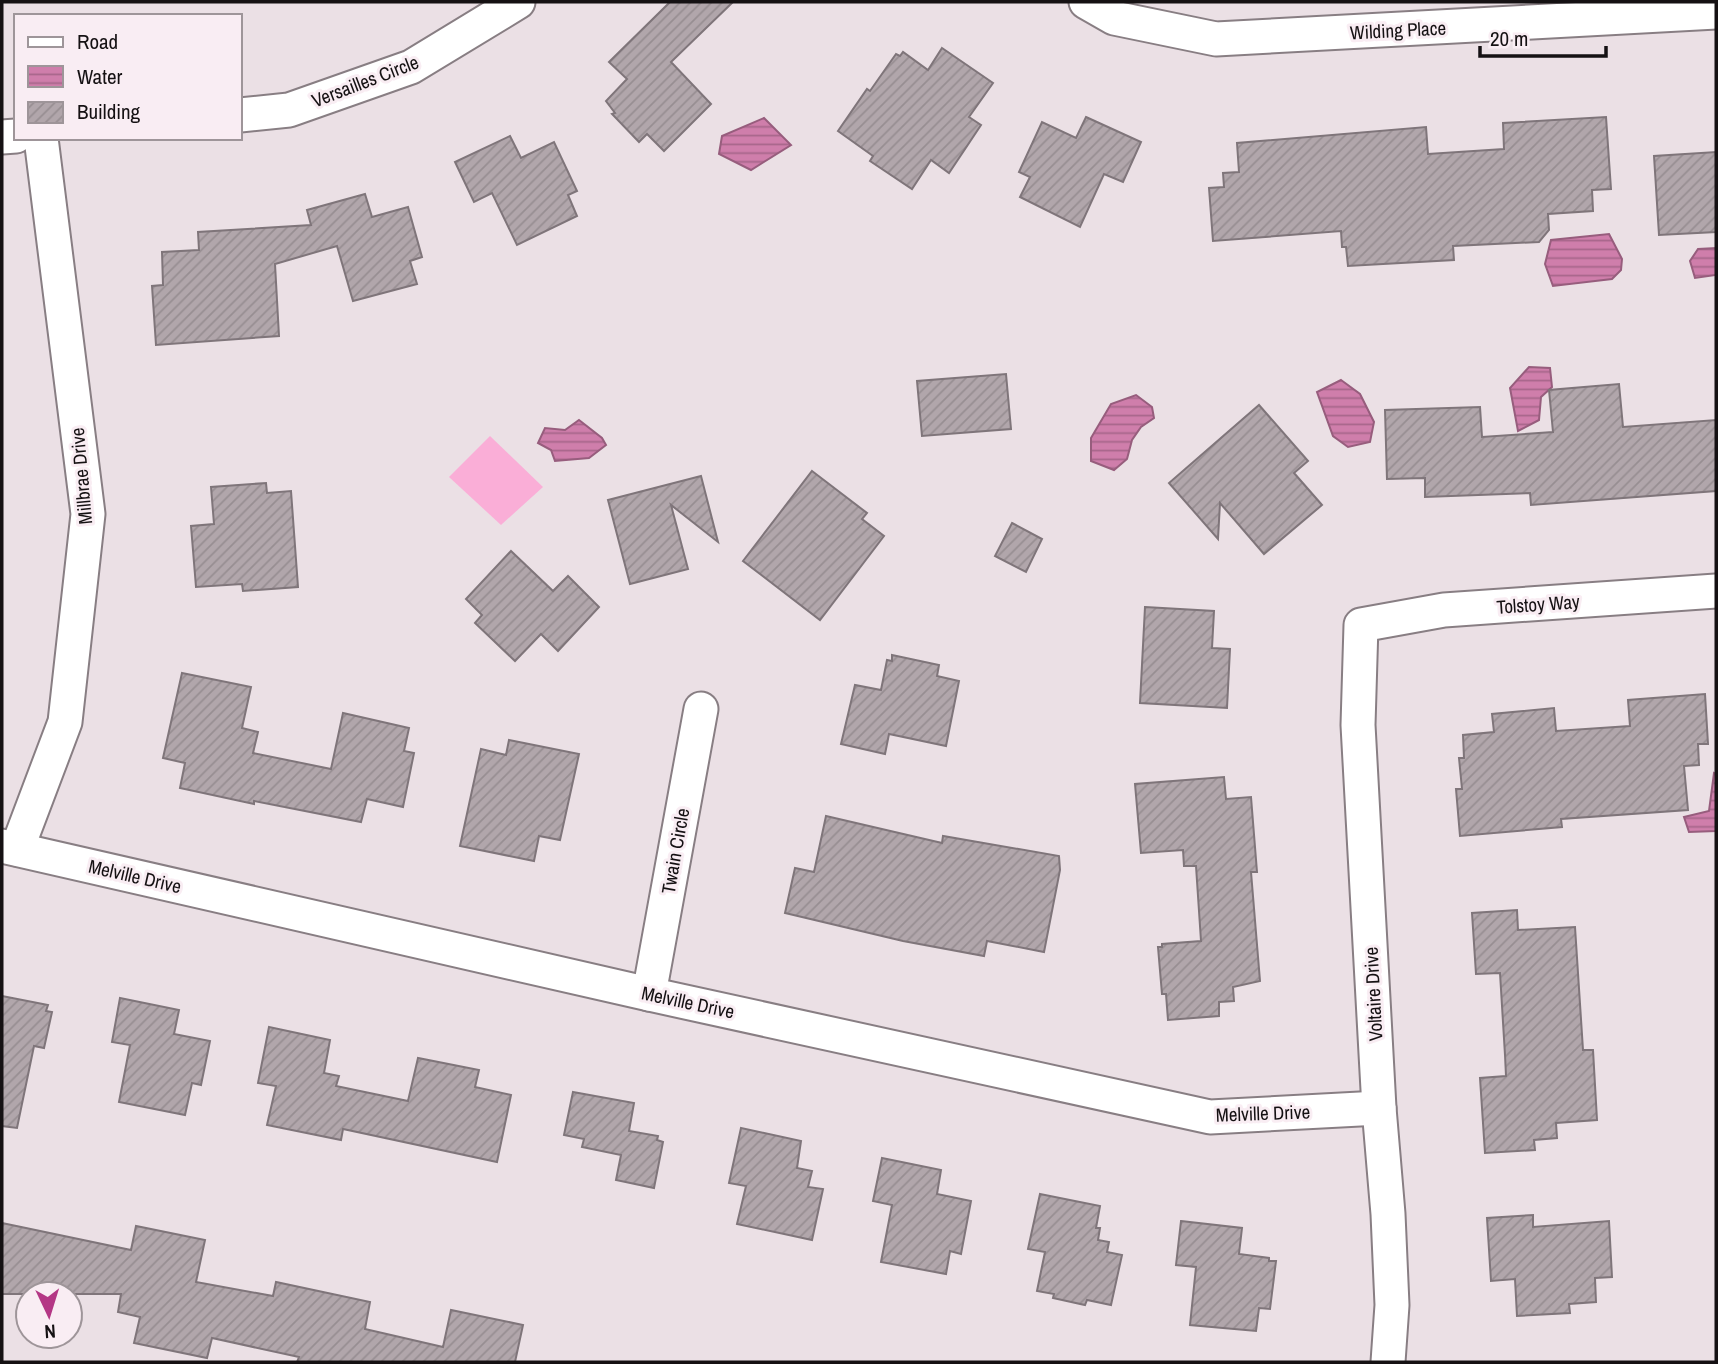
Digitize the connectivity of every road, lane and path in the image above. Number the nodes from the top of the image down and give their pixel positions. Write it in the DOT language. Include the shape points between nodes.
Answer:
graph roads {
  1 [pos="518,2"];
  2 [pos="1086,2"];
  3 [pos="1647,9"];
  4 [pos="1716,12"];
  5 [pos="242,115"];
  6 [pos="41,140"];
  7 [pos="1716,591"];
  8 [pos="1361,625"];
  9 [pos="701,709"];
  10 [pos="10,848"];
  11 [pos="649,994"];
  12 [pos="1379,1108"];
  13 [pos="1388,1362"];
  1 -- 5 [label="street, Versailles Circle" via="411,67 289,110"];
  2 -- 3 [label="street, Wilding Place" via="1114,18 1216,39"];
  3 -- 4 [label="street, Wilding Place"];
  6 -- 10 [label="street, Millbrae Drive" via="88,514 65,722"];
  7 -- 8 [label="street, Tolstoy Way" via="1444,610"];
  8 -- 12 [label="street, Voltaire Drive" via="1358,725"];
  9 -- 11 [label="street, Twain Circle"];
  10 -- 11 [label="street, Melville Drive"];
  11 -- 12 [label="street, Melville Drive" via="1210,1116"];
  12 -- 13 [label="street, Voltaire Drive" via="1392,1304"];
}
